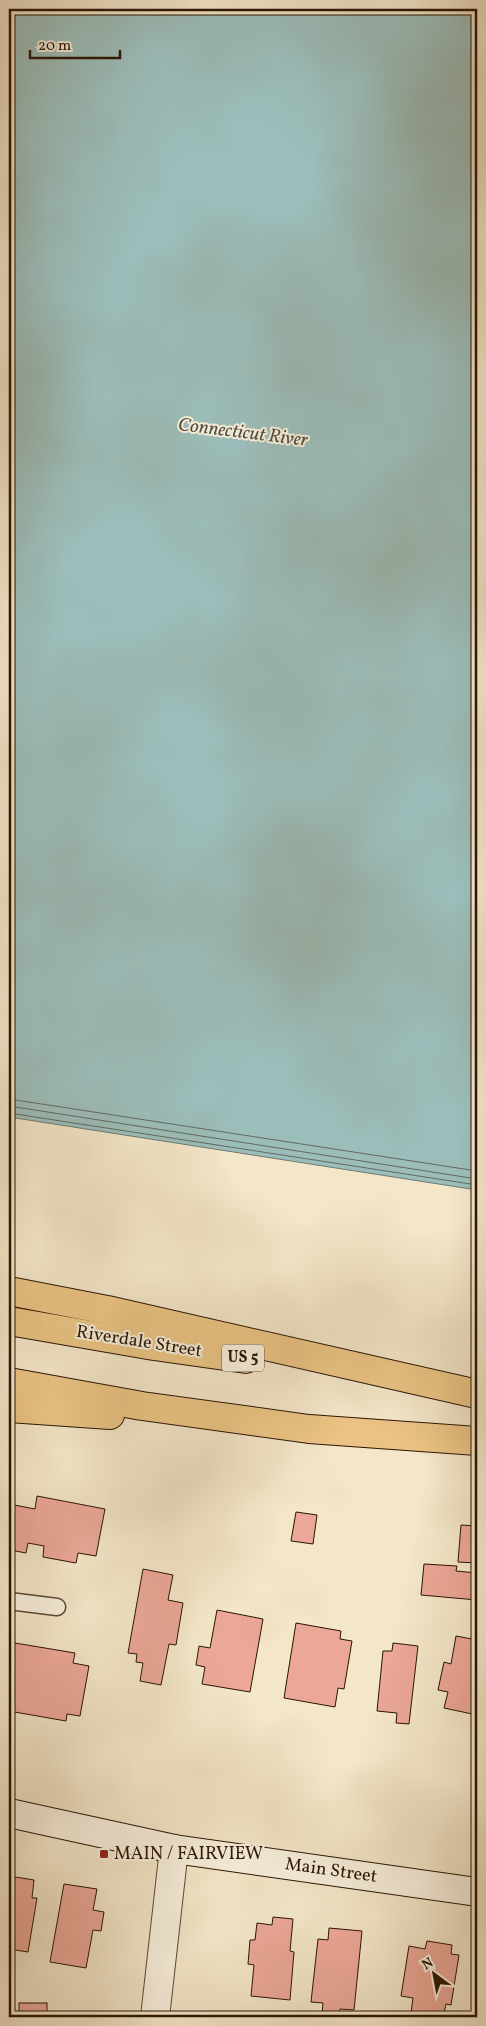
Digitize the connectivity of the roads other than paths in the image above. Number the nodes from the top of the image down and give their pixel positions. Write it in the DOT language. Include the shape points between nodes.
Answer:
graph roads {
  1 [pos="9,1291"];
  2 [pos="9,1321"];
  3 [pos="9,1382"];
  4 [pos="477,1395"];
  5 [pos="9,1408"];
  6 [pos="309,1429"];
  7 [pos="477,1442"];
  8 [pos="9,1601"];
  9 [pos="57,1608"];
  10 [pos="9,1813"];
  11 [pos="174,1849"];
  12 [pos="477,1892"];
  13 [pos="155,2017"];
  1 -- 4 [label="highway" via="107,1310"];
  2 -- 4 [label="highway, Riverdale Street / US 5"];
  3 -- 6 [label="highway" via="142,1406"];
  5 -- 6 [label="highway"];
  6 -- 7 [label="highway"];
  8 -- 9 [label="lane"];
  10 -- 11 [label="street, Main Street"];
  11 -- 12 [label="street, Main Street"];
  11 -- 13 [label="street"];
}
